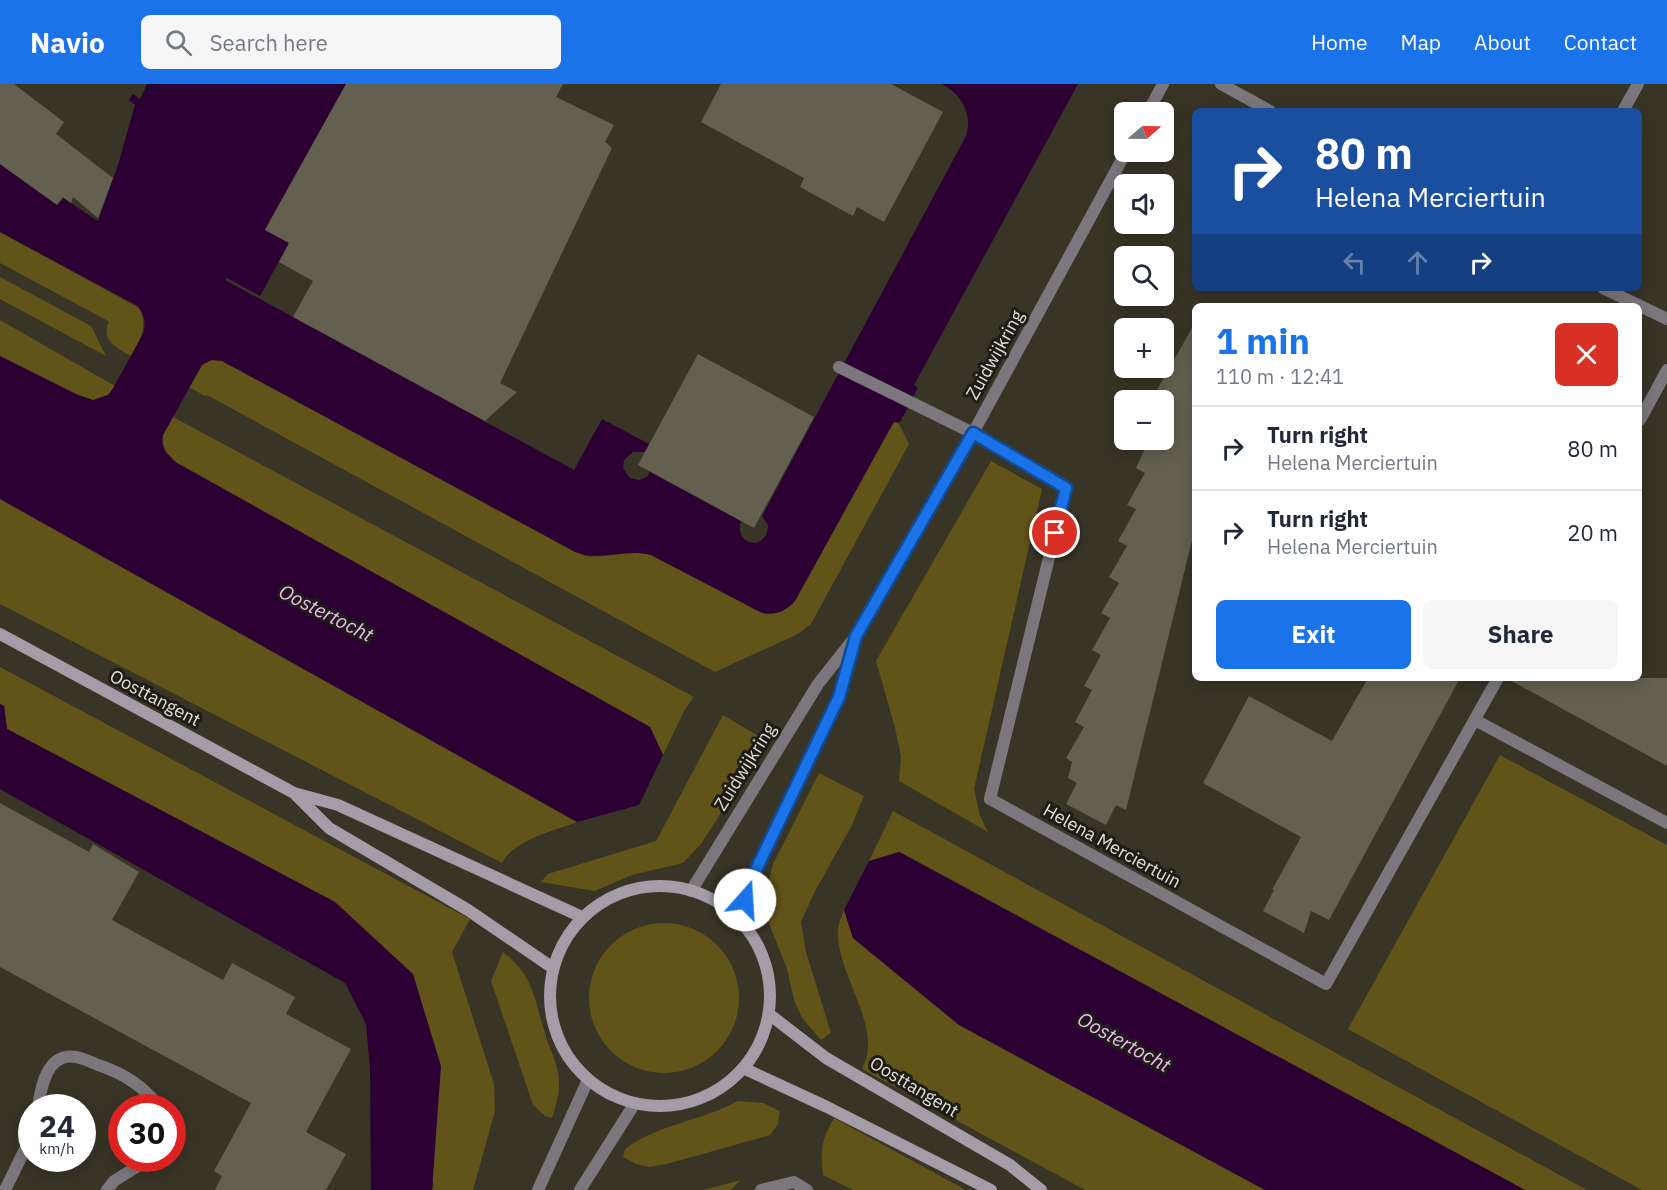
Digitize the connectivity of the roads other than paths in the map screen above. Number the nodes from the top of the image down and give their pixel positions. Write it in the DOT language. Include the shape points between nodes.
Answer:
graph roads {
  1 [pos="1163,84"];
  2 [pos="1221,84"];
  3 [pos="1638,84"];
  4 [pos="1153,102"];
  5 [pos="1265,108"];
  6 [pos="1625,108"];
  7 [pos="1121,162"];
  8 [pos="1609,291"];
  9 [pos="1633,303"];
  10 [pos="1642,308"];
  11 [pos="1667,320"];
  12 [pos="839,367"];
  13 [pos="1667,370"];
  14 [pos="1642,416"];
  15 [pos="973,433"];
  16 [pos="0,634"];
  17 [pos="856,636"];
  18 [pos="1496,681"];
  19 [pos="1475,720"];
  20 [pos="294,793"];
  21 [pos="1667,823"];
  22 [pos="691,891"];
  23 [pos="582,917"];
  24 [pos="739,920"];
  25 [pos="553,968"];
  26 [pos="769,1014"];
  27 [pos="743,1068"];
  28 [pos="588,1080"];
  29 [pos="39,1094"];
  30 [pos="149,1094"];
  31 [pos="635,1103"];
  32 [pos="18,1164"];
  33 [pos="129,1172"];
  34 [pos="5,1190"];
  35 [pos="107,1190"];
  36 [pos="538,1190"];
  37 [pos="580,1190"];
  38 [pos="760,1190"];
  39 [pos="807,1190"];
  40 [pos="991,1190"];
  41 [pos="1041,1190"];
  1 -- 4 [label="street"];
  2 -- 5 [label="street"];
  3 -- 6 [label="street"];
  7 -- 15 [label="street, Zuidwijkring"];
  8 -- 9 [label="street"];
  10 -- 11 [label="street"];
  12 -- 15 [label="street"];
  13 -- 14 [label="street"];
  15 -- 17 [label="street, Zuidwijkring"];
  15 -- 19 [label="street, Helena Merciertuin" via="1066,488 990,799 1326,984"];
  16 -- 20 [label="main road, Oosttangent"];
  17 -- 22 [label="street, Zuidwijkring" via="818,684"];
  17 -- 24 [label="street, Zuidwijkring" via="839,697 751,880"];
  18 -- 19 [label="street, Helena Merciertuin"];
  19 -- 21 [label="street"];
  20 -- 23 [label="main road, Oosttangent" via="338,805"];
  20 -- 25 [label="main road, Oosttangent" via="329,828 468,910"];
  22 -- 23 [label="main road" via="677,886 644,886 612,896"];
  22 -- 24 [label="main road" via="708,897"];
  23 -- 25 [label="main road" via="564,940"];
  24 -- 26 [label="main road" via="758,945 769,979"];
  25 -- 28 [label="main road" via="550,1011 560,1046"];
  26 -- 27 [label="main road" via="758,1048"];
  26 -- 41 [label="main road, Oosttangent" via="826,1058 1010,1165"];
  27 -- 31 [label="main road" via="710,1095 678,1106"];
  27 -- 40 [label="main road"];
  28 -- 31 [label="main road" via="612,1096"];
  28 -- 36 [label="street"];
  29 -- 30 [label="street" via="44,1075 52,1065 75,1056 117,1071"];
  31 -- 37 [label="street"];
  32 -- 34 [label="street"];
  33 -- 35 [label="street"];
  38 -- 39 [label="street" via="794,1182"];
}
